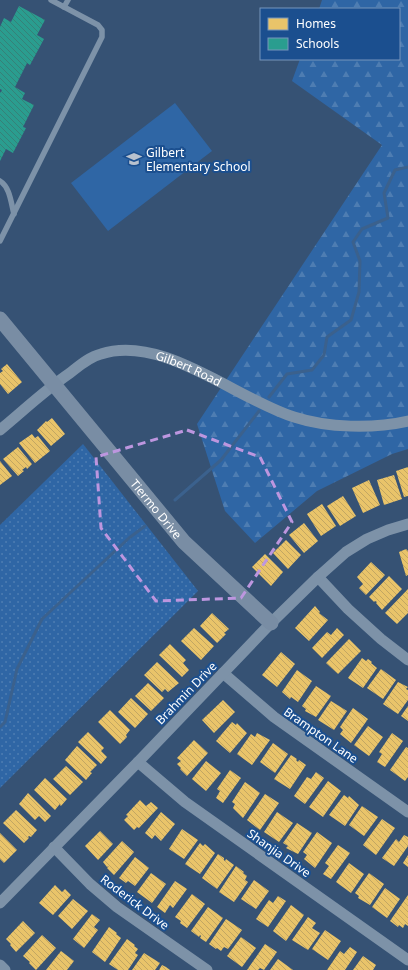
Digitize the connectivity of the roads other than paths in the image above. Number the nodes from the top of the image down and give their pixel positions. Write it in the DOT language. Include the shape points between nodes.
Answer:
graph roads {
  1 [pos="51,0"];
  2 [pos="68,0"];
  3 [pos="64,7"];
  4 [pos="0,181"];
  5 [pos="14,214"];
  6 [pos="0,241"];
  7 [pos="0,319"];
  8 [pos="54,384"];
  9 [pos="408,421"];
  10 [pos="0,430"];
  11 [pos="408,524"];
  12 [pos="318,577"];
  13 [pos="271,623"];
  14 [pos="408,660"];
  15 [pos="223,673"];
  16 [pos="138,762"];
  17 [pos="408,812"];
  18 [pos="54,847"];
  19 [pos="0,903"];
  20 [pos="408,960"];
  21 [pos="0,965"];
  22 [pos="5,970"];
  23 [pos="207,970"];
  1 -- 3 [label="lane"];
  2 -- 3 [label="lane"];
  3 -- 5 [label="lane" via="98,25 102,30 102,37"];
  4 -- 5 [label="lane" via="9,191"];
  5 -- 6 [label="lane"];
  7 -- 8 [label="street"];
  8 -- 9 [label="street, Gilbert Road" via="84,362 100,354 118,350 141,351 190,367 281,412 312,422 370,426"];
  8 -- 10 [label="street, Gilbert Road"];
  8 -- 13 [label="street, Tiermo Drive" via="184,542"];
  11 -- 12 [label="street, Brahmin Drive" via="367,539 346,552"];
  12 -- 13 [label="street, Brahmin Drive"];
  12 -- 14 [label="street" via="348,609"];
  13 -- 15 [label="street, Brahmin Drive"];
  15 -- 16 [label="street, Brahmin Drive"];
  15 -- 17 [label="street, Brampton Lane" via="274,717"];
  16 -- 18 [label="street, Brahmin Drive"];
  16 -- 20 [label="street, Shanjia Drive" via="185,802"];
  18 -- 19 [label="street, Brahmin Drive"];
  18 -- 23 [label="street, Roderick Drive" via="117,907"];
  21 -- 22 [label="street"];
}
